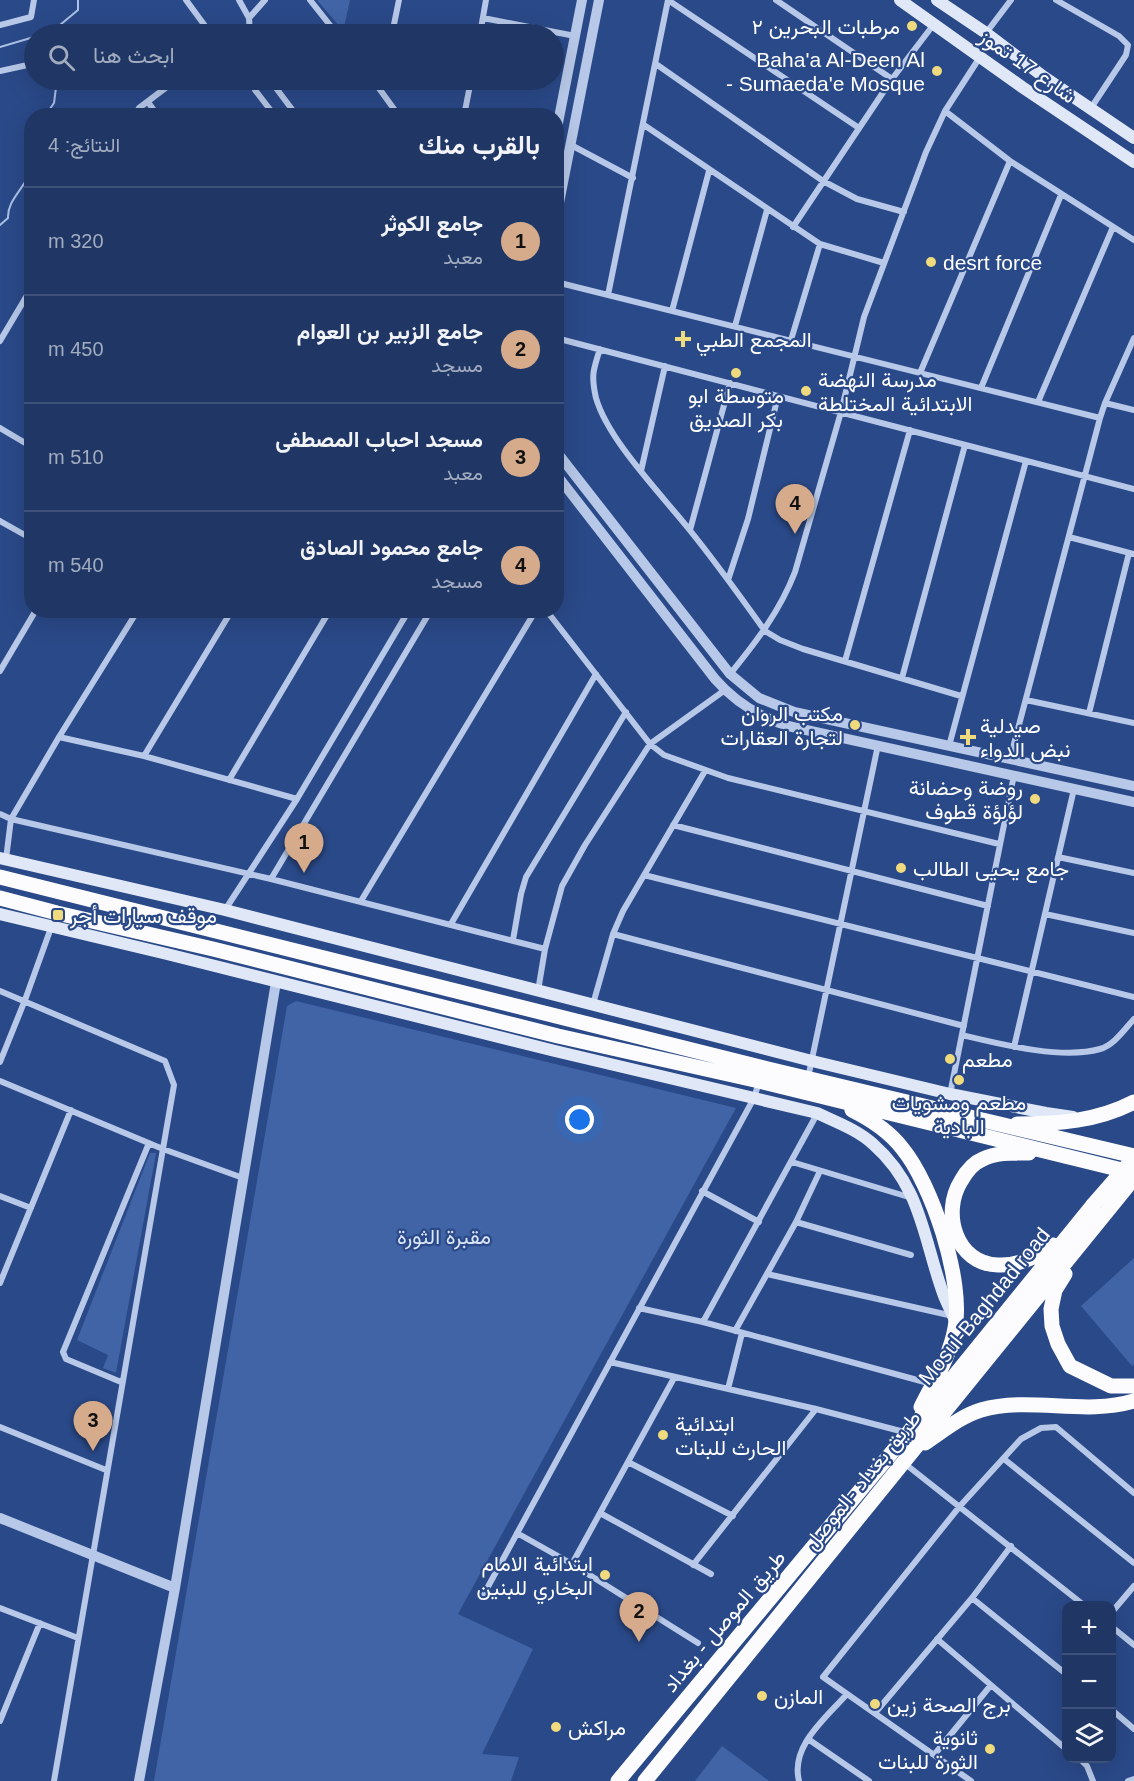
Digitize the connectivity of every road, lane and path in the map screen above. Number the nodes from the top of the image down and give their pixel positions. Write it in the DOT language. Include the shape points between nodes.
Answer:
graph roads {
  1 [pos="34,0"];
  2 [pos="186,0"];
  3 [pos="238,0"];
  4 [pos="265,0"];
  5 [pos="310,0"];
  6 [pos="399,0"];
  7 [pos="486,0"];
  8 [pos="582,0"];
  9 [pos="599,0"];
  10 [pos="668,0"];
  11 [pos="776,0"];
  12 [pos="900,0"];
  13 [pos="937,0"];
  14 [pos="1011,0"];
  15 [pos="1056,0"];
  16 [pos="249,18"];
  17 [pos="483,18"];
  18 [pos="204,24"];
  19 [pos="249,24"];
  20 [pos="329,24"];
  21 [pos="394,24"];
  22 [pos="482,24"];
  23 [pos="514,24"];
  24 [pos="934,24"];
  25 [pos="0,25"];
  26 [pos="986,33"];
  27 [pos="564,34"];
  28 [pos="575,36"];
  29 [pos="980,56"];
  30 [pos="1016,56"];
  31 [pos="656,64"];
  32 [pos="24,66"];
  33 [pos="0,71"];
  34 [pos="1005,74"];
  35 [pos="892,79"];
  36 [pos="163,90"];
  37 [pos="255,90"];
  38 [pos="278,90"];
  39 [pos="381,90"];
  40 [pos="469,90"];
  41 [pos="148,102"];
  42 [pos="139,108"];
  43 [pos="152,108"];
  44 [pos="269,108"];
  45 [pos="291,108"];
  46 [pos="393,108"];
  47 [pos="466,108"];
  48 [pos="561,108"];
  49 [pos="1091,109"];
  50 [pos="945,111"];
  51 [pos="644,125"];
  52 [pos="859,128"];
  53 [pos="1134,138"];
  54 [pos="571,145"];
  55 [pos="1010,161"];
  56 [pos="1134,162"];
  57 [pos="709,171"];
  58 [pos="633,178"];
  59 [pos="564,179"];
  60 [pos="823,181"];
  61 [pos="1061,195"];
  62 [pos="767,210"];
  63 [pos="904,212"];
  64 [pos="794,227"];
  65 [pos="1113,227"];
  66 [pos="1134,240"];
  67 [pos="820,244"];
  68 [pos="884,263"];
  69 [pos="564,284"];
  70 [pos="608,295"];
  71 [pos="24,300"];
  72 [pos="672,310"];
  73 [pos="735,326"];
  74 [pos="1134,338"];
  75 [pos="564,340"];
  76 [pos="791,340"];
  77 [pos="0,341"];
  78 [pos="600,350"];
  79 [pos="855,356"];
  80 [pos="665,366"];
  81 [pos="920,372"];
  82 [pos="730,383"];
  83 [pos="981,388"];
  84 [pos="778,396"];
  85 [pos="1038,402"];
  86 [pos="1105,403"];
  87 [pos="1134,410"];
  88 [pos="841,412"];
  89 [pos="1100,418"];
  90 [pos="0,428"];
  91 [pos="910,430"];
  92 [pos="24,442"];
  93 [pos="965,445"];
  94 [pos="564,461"];
  95 [pos="1026,461"];
  96 [pos="641,471"];
  97 [pos="1085,476"];
  98 [pos="564,484"];
  99 [pos="1134,489"];
  100 [pos="0,521"];
  101 [pos="617,530"];
  102 [pos="690,530"];
  103 [pos="24,534"];
  104 [pos="1069,537"];
  105 [pos="606,538"];
  106 [pos="1132,553"];
  107 [pos="728,580"];
  108 [pos="31,618"];
  109 [pos="133,618"];
  110 [pos="227,618"];
  111 [pos="325,618"];
  112 [pos="404,618"];
  113 [pos="426,618"];
  114 [pos="531,618"];
  115 [pos="552,618"];
  116 [pos="765,631"];
  117 [pos="845,661"];
  118 [pos="0,671"];
  119 [pos="596,674"];
  120 [pos="730,674"];
  121 [pos="903,678"];
  122 [pos="725,690"];
  123 [pos="961,696"];
  124 [pos="1026,700"];
  125 [pos="626,712"];
  126 [pos="1089,713"];
  127 [pos="1134,723"];
  128 [pos="873,729"];
  129 [pos="59,737"];
  130 [pos="849,739"];
  131 [pos="650,744"];
  132 [pos="878,745"];
  133 [pos="949,746"];
  134 [pos="144,756"];
  135 [pos="1011,759"];
  136 [pos="1060,770"];
  137 [pos="705,771"];
  138 [pos="1014,774"];
  139 [pos="229,780"];
  140 [pos="1039,780"];
  141 [pos="1134,786"];
  142 [pos="1074,789"];
  143 [pos="297,799"];
  144 [pos="1134,802"];
  145 [pos="864,811"];
  146 [pos="0,814"];
  147 [pos="11,819"];
  148 [pos="673,825"];
  149 [pos="999,844"];
  150 [pos="1058,857"];
  151 [pos="3,858"];
  152 [pos="852,871"];
  153 [pos="1134,873"];
  154 [pos="250,874"];
  155 [pos="644,875"];
  156 [pos="0,877"];
  157 [pos="271,879"];
  158 [pos="0,898"];
  159 [pos="361,901"];
  160 [pos="988,906"];
  161 [pos="225,910"];
  162 [pos="1045,914"];
  163 [pos="0,915"];
  164 [pos="54,920"];
  165 [pos="451,924"];
  166 [pos="840,924"];
  167 [pos="1134,933"];
  168 [pos="613,934"];
  169 [pos="513,940"];
  170 [pos="294,949"];
  171 [pos="545,949"];
  172 [pos="977,958"];
  173 [pos="289,968"];
  174 [pos="1032,972"];
  175 [pos="276,981"];
  176 [pos="0,991"];
  177 [pos="538,991"];
  178 [pos="827,991"];
  179 [pos="1134,998"];
  180 [pos="26,1000"];
  181 [pos="593,1005"];
  182 [pos="1134,1019"];
  183 [pos="964,1026"];
  184 [pos="962,1035"];
  185 [pos="557,1043"];
  186 [pos="1014,1047"];
  187 [pos="812,1060"];
  188 [pos="0,1062"];
  189 [pos="808,1078"];
  190 [pos="0,1081"];
  191 [pos="759,1081"];
  192 [pos="950,1094"];
  193 [pos="821,1097"];
  194 [pos="754,1098"];
  195 [pos="1134,1102"];
  196 [pos="71,1110"];
  197 [pos="817,1113"];
  198 [pos="1093,1118"];
  199 [pos="996,1122"];
  200 [pos="149,1143"];
  201 [pos="163,1149"];
  202 [pos="1134,1157"];
  203 [pos="1072,1158"];
  204 [pos="792,1162"];
  205 [pos="820,1171"];
  206 [pos="1134,1173"];
  207 [pos="243,1178"];
  208 [pos="1134,1178"];
  209 [pos="702,1191"];
  210 [pos="0,1196"];
  211 [pos="913,1198"];
  212 [pos="31,1208"];
  213 [pos="759,1222"];
  214 [pos="796,1222"];
  215 [pos="1092,1229"];
  216 [pos="1068,1234"];
  217 [pos="910,1255"];
  218 [pos="767,1274"];
  219 [pos="0,1283"];
  220 [pos="639,1308"];
  221 [pos="955,1320"];
  222 [pos="703,1322"];
  223 [pos="739,1332"];
  224 [pos="609,1362"];
  225 [pos="674,1378"];
  226 [pos="122,1382"];
  227 [pos="933,1384"];
  228 [pos="1134,1386"];
  229 [pos="728,1389"];
  230 [pos="1134,1401"];
  231 [pos="816,1409"];
  232 [pos="0,1427"];
  233 [pos="908,1433"];
  234 [pos="907,1459"];
  235 [pos="1004,1459"];
  236 [pos="628,1462"];
  237 [pos="106,1470"];
  238 [pos="1134,1493"];
  239 [pos="960,1506"];
  240 [pos="600,1513"];
  241 [pos="733,1515"];
  242 [pos="0,1518"];
  243 [pos="517,1533"];
  244 [pos="1011,1546"];
  245 [pos="92,1556"];
  246 [pos="1134,1563"];
  247 [pos="572,1564"];
  248 [pos="693,1565"];
  249 [pos="711,1574"];
  250 [pos="1134,1586"];
  251 [pos="175,1588"];
  252 [pos="484,1594"];
  253 [pos="972,1598"];
  254 [pos="1080,1601"];
  255 [pos="1116,1607"];
  256 [pos="0,1608"];
  257 [pos="40,1623"];
  258 [pos="1116,1630"];
  259 [pos="78,1638"];
  260 [pos="937,1639"];
  261 [pos="698,1643"];
  262 [pos="1134,1645"];
  263 [pos="1062,1671"];
  264 [pos="991,1685"];
  265 [pos="847,1694"];
  266 [pos="875,1713"];
  267 [pos="1116,1713"];
  268 [pos="0,1721"];
  269 [pos="1134,1729"];
  270 [pos="808,1739"];
  271 [pos="1062,1746"];
  272 [pos="934,1755"];
  273 [pos="1083,1763"];
  274 [pos="1134,1779"];
  275 [pos="54,1781"];
  276 [pos="139,1781"];
  277 [pos="618,1781"];
  278 [pos="645,1781"];
  279 [pos="799,1781"];
  280 [pos="869,1781"];
  281 [pos="971,1781"];
  282 [pos="1093,1781"];
  283 [pos="1128,1781"];
  1 -- 25 [label="street" via="31,17"];
  2 -- 18 [label="street"];
  3 -- 16 [label="street"];
  4 -- 16 [label="street"];
  5 -- 20 [label="street"];
  6 -- 21 [label="street"];
  7 -- 17 [label="street"];
  8 -- 28 [label="street"];
  9 -- 54 [label="street"];
  10 -- 31 [label="street"];
  10 -- 52 [label="street"];
  11 -- 35 [label="street"];
  12 -- 24 [label="main road, شارع 17 تموز"];
  13 -- 26 [label="main road, شارع 17 تموز"];
  14 -- 26 [label="street"];
  15 -- 49 [label="street" via="1128,45 1126,55"];
  16 -- 19 [label="street"];
  17 -- 22 [label="street"];
  17 -- 23 [label="street"];
  24 -- 29 [label="main road, شارع 17 تموز"];
  24 -- 35 [label="street"];
  26 -- 30 [label="main road, شارع 17 تموز"];
  27 -- 28 [label="street"];
  28 -- 48 [label="street"];
  29 -- 34 [label="main road, شارع 17 تموز"];
  29 -- 50 [label="street"];
  30 -- 34 [label="main road"];
  30 -- 49 [label="main road, شارع 17 تموز"];
  31 -- 51 [label="street"];
  31 -- 60 [label="street"];
  32 -- 33 [label="street"];
  34 -- 56 [label="main road, شارع 17 تموز"];
  35 -- 52 [label="street"];
  36 -- 41 [label="street"];
  37 -- 44 [label="street"];
  38 -- 45 [label="street"];
  39 -- 46 [label="street"];
  40 -- 47 [label="street"];
  41 -- 42 [label="street"];
  41 -- 43 [label="street"];
  49 -- 53 [label="main road, شارع 17 تموز"];
  50 -- 55 [label="street"];
  50 -- 63 [label="street"];
  51 -- 57 [label="street"];
  51 -- 58 [label="street"];
  52 -- 60 [label="street"];
  54 -- 58 [label="street"];
  54 -- 59 [label="street"];
  55 -- 61 [label="street"];
  55 -- 81 [label="street"];
  57 -- 62 [label="street"];
  57 -- 72 [label="street"];
  58 -- 70 [label="street"];
  60 -- 63 [label="street" via="856,199"];
  60 -- 64 [label="street"];
  61 -- 65 [label="street"];
  61 -- 83 [label="street"];
  62 -- 64 [label="street"];
  62 -- 73 [label="street"];
  63 -- 68 [label="street"];
  64 -- 67 [label="street"];
  65 -- 66 [label="street"];
  65 -- 85 [label="street"];
  67 -- 68 [label="street"];
  67 -- 76 [label="street"];
  68 -- 79 [label="street" via="864,317"];
  69 -- 70 [label="street"];
  70 -- 72 [label="street"];
  71 -- 77 [label="street"];
  72 -- 73 [label="street"];
  73 -- 76 [label="street"];
  74 -- 86 [label="street"];
  75 -- 78 [label="street"];
  76 -- 79 [label="street"];
  78 -- 80 [label="street"];
  78 -- 96 [label="street" via="592,372 597,399 607,425"];
  79 -- 81 [label="street"];
  79 -- 88 [label="street"];
  80 -- 82 [label="street"];
  80 -- 96 [label="street"];
  81 -- 83 [label="street"];
  82 -- 84 [label="street"];
  82 -- 102 [label="street"];
  83 -- 85 [label="street"];
  84 -- 88 [label="street"];
  84 -- 107 [label="street" via="748,519"];
  85 -- 89 [label="street"];
  86 -- 87 [label="street"];
  86 -- 89 [label="street"];
  88 -- 91 [label="street"];
  88 -- 116 [label="street" via="795,572"];
  89 -- 97 [label="street"];
  90 -- 92 [label="street"];
  91 -- 93 [label="street"];
  91 -- 117 [label="street"];
  93 -- 95 [label="street"];
  93 -- 121 [label="street"];
  94 -- 101 [label="street"];
  95 -- 97 [label="street"];
  95 -- 123 [label="street"];
  96 -- 102 [label="street"];
  97 -- 99 [label="street"];
  97 -- 104 [label="street"];
  98 -- 105 [label="street"];
  100 -- 103 [label="street"];
  101 -- 105 [label="street"];
  101 -- 120 [label="street"];
  102 -- 107 [label="street"];
  104 -- 106 [label="street"];
  104 -- 124 [label="street"];
  105 -- 122 [label="street"];
  106 -- 126 [label="street"];
  107 -- 116 [label="street"];
  108 -- 118 [label="street"];
  109 -- 129 [label="street"];
  110 -- 134 [label="street"];
  111 -- 139 [label="street"];
  112 -- 143 [label="street"];
  113 -- 157 [label="street"];
  114 -- 159 [label="street"];
  115 -- 119 [label="street"];
  116 -- 117 [label="street" via="802,649"];
  116 -- 120 [label="street"];
  117 -- 121 [label="street"];
  119 -- 125 [label="street"];
  119 -- 165 [label="street"];
  120 -- 128 [label="street" via="753,694 782,709"];
  121 -- 123 [label="street"];
  122 -- 130 [label="street" via="774,721"];
  122 -- 131 [label="street"];
  123 -- 133 [label="street"];
  124 -- 126 [label="street"];
  124 -- 135 [label="street"];
  125 -- 131 [label="street"];
  125 -- 169 [label="street" via="526,877"];
  126 -- 127 [label="street"];
  128 -- 130 [label="street" via="851,729 847,733"];
  128 -- 133 [label="street"];
  129 -- 134 [label="street"];
  129 -- 147 [label="street"];
  130 -- 132 [label="street"];
  131 -- 137 [label="street" via="664,755"];
  131 -- 171 [label="street" via="562,886"];
  132 -- 138 [label="street"];
  132 -- 145 [label="street"];
  133 -- 135 [label="street"];
  134 -- 139 [label="street"];
  135 -- 136 [label="street"];
  136 -- 140 [label="street" via="1060,780"];
  136 -- 141 [label="street"];
  137 -- 145 [label="street"];
  137 -- 148 [label="street"];
  138 -- 140 [label="street"];
  138 -- 149 [label="street"];
  139 -- 143 [label="street"];
  140 -- 142 [label="street"];
  142 -- 144 [label="street"];
  142 -- 150 [label="street"];
  143 -- 154 [label="street"];
  145 -- 149 [label="street"];
  145 -- 152 [label="street"];
  146 -- 147 [label="street"];
  147 -- 151 [label="street"];
  147 -- 154 [label="street"];
  148 -- 152 [label="street"];
  148 -- 155 [label="street"];
  149 -- 160 [label="street"];
  150 -- 153 [label="street"];
  150 -- 162 [label="street"];
  151 -- 161 [label="main road"];
  152 -- 160 [label="street"];
  152 -- 166 [label="street"];
  154 -- 157 [label="street"];
  154 -- 161 [label="street"];
  155 -- 166 [label="street"];
  155 -- 168 [label="street"];
  156 -- 170 [label="highway"];
  157 -- 159 [label="street"];
  158 -- 164 [label="highway"];
  159 -- 165 [label="street"];
  160 -- 172 [label="street"];
  161 -- 177 [label="main road"];
  162 -- 167 [label="street"];
  162 -- 174 [label="street"];
  163 -- 164 [label="main road"];
  164 -- 173 [label="highway"];
  164 -- 175 [label="main road"];
  164 -- 180 [label="street"];
  165 -- 169 [label="street"];
  166 -- 172 [label="street"];
  166 -- 178 [label="street"];
  168 -- 178 [label="street"];
  168 -- 181 [label="street"];
  169 -- 171 [label="street"];
  170 -- 173 [label="highway"];
  170 -- 189 [label="highway"];
  171 -- 177 [label="street"];
  172 -- 174 [label="street"];
  172 -- 183 [label="street"];
  173 -- 185 [label="highway"];
  174 -- 179 [label="street"];
  174 -- 186 [label="street"];
  175 -- 185 [label="main road"];
  175 -- 207 [label="street"];
  176 -- 180 [label="street"];
  177 -- 181 [label="main road"];
  178 -- 183 [label="street"];
  178 -- 187 [label="street"];
  180 -- 188 [label="street"];
  180 -- 201 [label="street" via="165,1061 174,1085"];
  181 -- 187 [label="main road"];
  182 -- 186 [label="street" via="1101,1049 1077,1052"];
  183 -- 184 [label="street"];
  184 -- 186 [label="street"];
  184 -- 192 [label="street"];
  185 -- 191 [label="highway"];
  185 -- 194 [label="main road"];
  187 -- 189 [label="street"];
  187 -- 192 [label="main road"];
  189 -- 199 [label="highway"];
  190 -- 196 [label="street"];
  191 -- 193 [label="highway"];
  191 -- 194 [label="street"];
  192 -- 198 [label="main road"];
  193 -- 203 [label="highway"];
  193 -- 221 [label="highway" via="862,1115 887,1132 920,1173 947,1250"];
  194 -- 197 [label="main road"];
  194 -- 209 [label="street"];
  195 -- 198 [label="highway"];
  196 -- 200 [label="street"];
  196 -- 212 [label="street"];
  197 -- 204 [label="street"];
  197 -- 211 [label="main road" via="872,1143 902,1176"];
  198 -- 199 [label="highway" via="1056,1123"];
  199 -- 202 [label="highway"];
  200 -- 201 [label="street"];
  200 -- 226 [label="street" via="63,1352 66,1359"];
  201 -- 207 [label="street"];
  201 -- 226 [label="street"];
  202 -- 216 [label="highway, Mosul-Baghdad road, bridge"];
  203 -- 206 [label="highway"];
  203 -- 216 [label="highway" via="1014,1153 983,1159 958,1186 951,1212 955,1235 969,1253 998,1265 1035,1257"];
  204 -- 205 [label="street"];
  204 -- 213 [label="street"];
  205 -- 211 [label="street"];
  205 -- 214 [label="street"];
  207 -- 251 [label="street"];
  208 -- 215 [label="highway, طريق بغداد -الموصل"];
  209 -- 213 [label="street"];
  209 -- 220 [label="street"];
  210 -- 212 [label="street"];
  211 -- 221 [label="main road"];
  212 -- 219 [label="street"];
  213 -- 222 [label="street"];
  214 -- 217 [label="street"];
  214 -- 218 [label="street"];
  215 -- 228 [label="highway" via="1055,1290 1052,1326 1070,1366 1111,1386"];
  215 -- 234 [label="highway, طريق بغداد -الموصل"];
  216 -- 233 [label="highway, Mosul-Baghdad road"];
  218 -- 221 [label="street"];
  218 -- 223 [label="street"];
  220 -- 222 [label="street"];
  220 -- 224 [label="street"];
  221 -- 227 [label="highway" via="949,1355"];
  222 -- 223 [label="street"];
  223 -- 227 [label="street"];
  223 -- 229 [label="street"];
  224 -- 225 [label="street"];
  224 -- 243 [label="street"];
  225 -- 229 [label="street"];
  225 -- 236 [label="street"];
  226 -- 237 [label="street"];
  227 -- 233 [label="highway"];
  229 -- 231 [label="street"];
  230 -- 234 [label="highway" via="1100,1407 1013,1406 981,1410 964,1417"];
  231 -- 233 [label="street"];
  231 -- 241 [label="street"];
  232 -- 237 [label="street"];
  233 -- 277 [label="highway, طريق الموصل - بغداد"];
  234 -- 239 [label="street"];
  234 -- 278 [label="highway, طريق بغداد -الموصل"];
  235 -- 238 [label="street" via="1021,1439 1041,1428 1056,1427"];
  235 -- 239 [label="street"];
  235 -- 246 [label="street"];
  236 -- 240 [label="street"];
  236 -- 241 [label="street"];
  237 -- 245 [label="street"];
  239 -- 244 [label="street"];
  239 -- 265 [label="street" via="823,1677"];
  240 -- 247 [label="street"];
  240 -- 248 [label="street"];
  241 -- 248 [label="street"];
  242 -- 245 [label="street"];
  243 -- 247 [label="street"];
  243 -- 252 [label="street"];
  244 -- 253 [label="street"];
  244 -- 254 [label="street"];
  245 -- 251 [label="street"];
  245 -- 259 [label="street"];
  247 -- 261 [label="street"];
  248 -- 249 [label="street"];
  250 -- 255 [label="street"];
  251 -- 276 [label="street"];
  253 -- 260 [label="street"];
  253 -- 263 [label="street"];
  256 -- 257 [label="street"];
  257 -- 259 [label="street"];
  257 -- 268 [label="street"];
  258 -- 262 [label="street"];
  259 -- 275 [label="street"];
  260 -- 264 [label="street"];
  260 -- 266 [label="street"];
  264 -- 271 [label="street"];
  264 -- 272 [label="street"];
  265 -- 266 [label="street"];
  265 -- 270 [label="street"];
  266 -- 272 [label="street"];
  267 -- 269 [label="street"];
  270 -- 279 [label="street" via="799,1755"];
  270 -- 280 [label="street"];
  272 -- 281 [label="street"];
  273 -- 282 [label="street"];
  274 -- 283 [label="street"];
}
